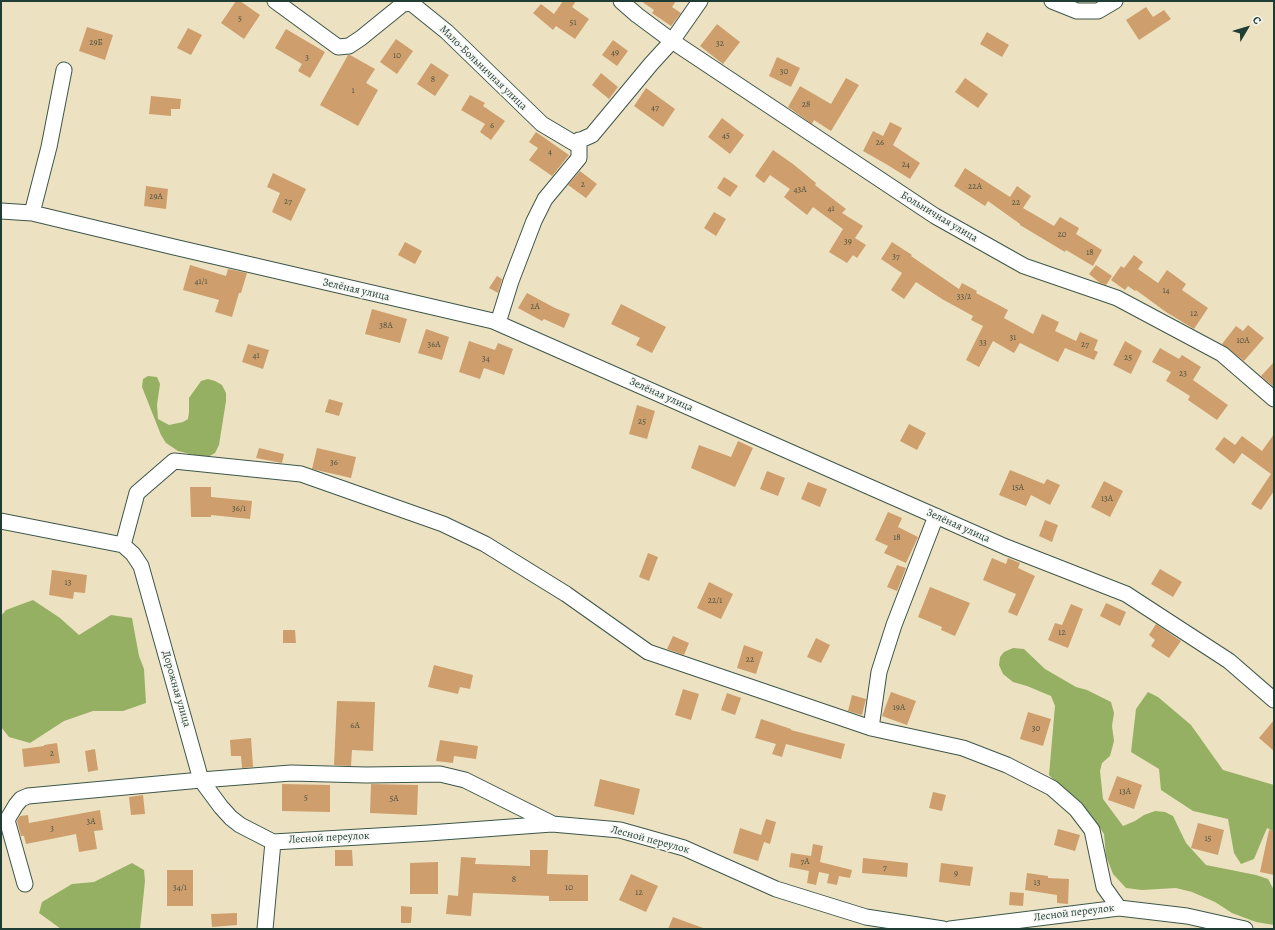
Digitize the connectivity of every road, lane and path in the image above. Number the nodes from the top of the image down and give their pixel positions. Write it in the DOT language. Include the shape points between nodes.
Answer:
graph roads {
  1 [pos="275,1"];
  2 [pos="621,1"];
  3 [pos="700,1"];
  4 [pos="1052,1"];
  5 [pos="1115,1"];
  6 [pos="672,41"];
  7 [pos="64,70"];
  8 [pos="579,140"];
  9 [pos="1,211"];
  10 [pos="32,213"];
  11 [pos="498,324"];
  12 [pos="1274,399"];
  13 [pos="936,516"];
  14 [pos="1,522"];
  15 [pos="124,545"];
  16 [pos="1274,700"];
  17 [pos="870,728"];
  18 [pos="201,780"];
  19 [pos="552,824"];
  20 [pos="273,842"];
  21 [pos="25,884"];
  22 [pos="1119,908"];
  23 [pos="265,929"];
  24 [pos="943,929"];
  25 [pos="950,929"];
  26 [pos="1245,929"];
  1 -- 8 [label="street, Мало-Больничная улица" via="338,47 349,46 403,4 411,3 447,32 542,124 574,143"];
  2 -- 6 [label="street, Больничная улица"];
  3 -- 6 [label="street"];
  4 -- 5 [label="street" via="1077,12 1098,11"];
  6 -- 8 [label="street" via="592,135"];
  6 -- 12 [label="street, Больничная улица" via="935,216 1024,266 1117,298 1222,354"];
  7 -- 10 [label="street" via="49,147"];
  8 -- 11 [label="street" via="579,158 545,199 534,221"];
  9 -- 10 [label="street, Зелёная улица"];
  10 -- 11 [label="street, Зелёная улица"];
  11 -- 13 [label="street, Зелёная улица"];
  13 -- 16 [label="street, Зелёная улица" via="1006,547 1126,594 1229,661"];
  13 -- 17 [label="street" via="894,625 879,672"];
  14 -- 15 [label="street"];
  15 -- 17 [label="street" via="137,493 174,461 301,474 443,524 485,544 566,594 648,652"];
  15 -- 18 [label="street, Дорожная улица" via="141,566"];
  17 -- 22 [label="street" via="963,748 1007,765 1052,788 1076,809 1092,830 1104,887"];
  18 -- 19 [label="street" via="291,773 440,774 465,780"];
  18 -- 20 [label="street, Дорожная улица" via="231,818"];
  18 -- 21 [label="street" via="28,796 21,799 6,820"];
  19 -- 20 [label="street, Лесной переулок"];
  19 -- 24 [label="street, Лесной переулок" via="620,830 684,848 776,889 866,916"];
  20 -- 23 [label="street"];
  22 -- 25 [label="street, Лесной переулок"];
  22 -- 26 [label="street, Лесной переулок" via="1187,916"];
}
